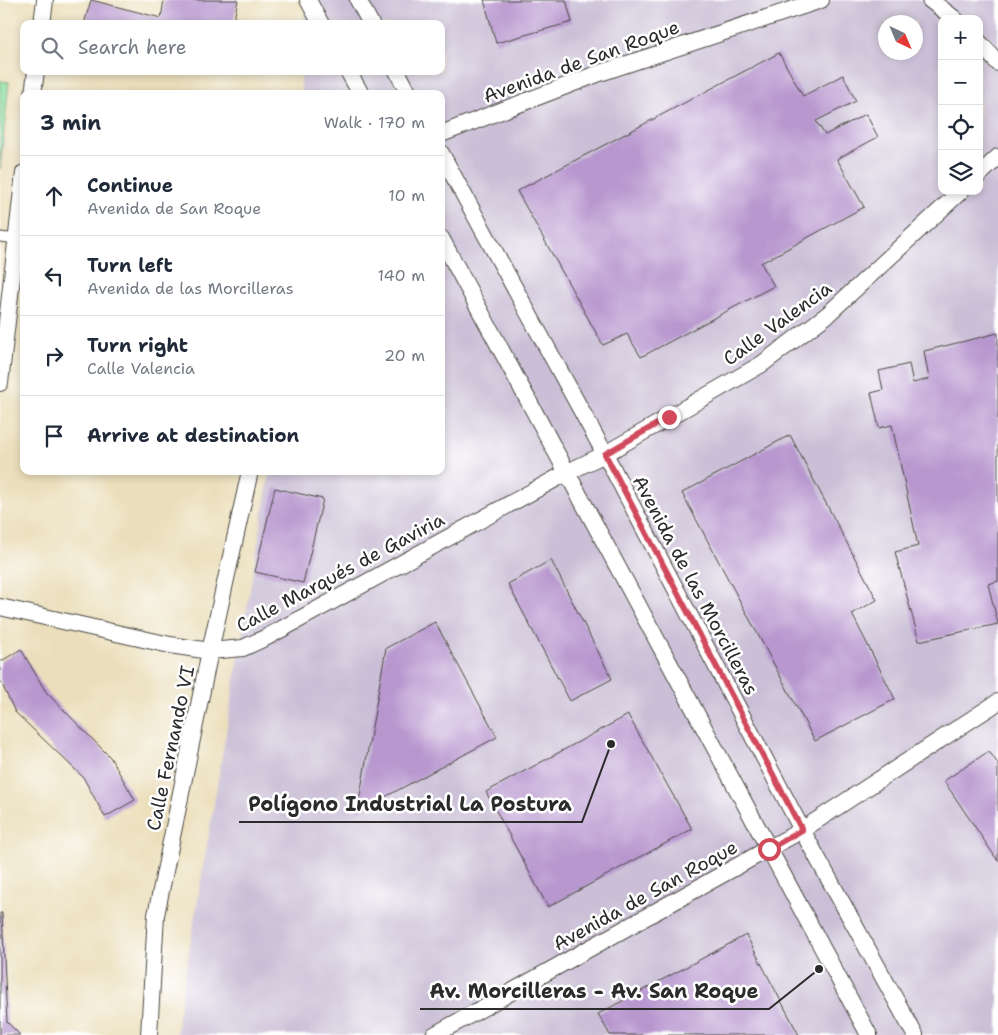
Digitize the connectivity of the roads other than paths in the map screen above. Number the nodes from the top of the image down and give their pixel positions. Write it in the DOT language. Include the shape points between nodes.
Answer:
graph roads {
  1 [pos="45,0"];
  2 [pos="308,0"];
  3 [pos="358,0"];
  4 [pos="821,0"];
  5 [pos="930,0"];
  6 [pos="950,15"];
  7 [pos="42,20"];
  8 [pos="319,20"];
  9 [pos="369,20"];
  10 [pos="983,46"];
  11 [pos="998,63"];
  12 [pos="35,75"];
  13 [pos="350,75"];
  14 [pos="399,75"];
  15 [pos="34,90"];
  16 [pos="359,90"];
  17 [pos="407,90"];
  18 [pos="445,132"];
  19 [pos="998,157"];
  20 [pos="445,160"];
  21 [pos="983,171"];
  22 [pos="957,195"];
  23 [pos="20,211"];
  24 [pos="0,237"];
  25 [pos="17,240"];
  26 [pos="445,245"];
  27 [pos="0,382"];
  28 [pos="605,454"];
  29 [pos="568,472"];
  30 [pos="249,475"];
  31 [pos="0,607"];
  32 [pos="210,651"];
  33 [pos="998,702"];
  34 [pos="802,830"];
  35 [pos="769,849"];
  36 [pos="148,1035"];
  37 [pos="434,1035"];
  38 [pos="870,1035"];
  39 [pos="915,1035"];
  1 -- 7 [label="street"];
  2 -- 8 [label="street"];
  3 -- 9 [label="street"];
  4 -- 18 [label="street, Avenida de San Roque" via="597,74"];
  5 -- 6 [label="street"];
  10 -- 11 [label="street"];
  12 -- 15 [label="street"];
  13 -- 16 [label="street"];
  14 -- 17 [label="street"];
  19 -- 21 [label="street"];
  20 -- 28 [label="street, Avenida de las Morcilleras"];
  22 -- 28 [label="street, Calle Valencia" via="827,315 762,364"];
  23 -- 25 [label="street"];
  24 -- 25 [label="lane"];
  25 -- 27 [label="street"];
  26 -- 29 [label="street"];
  28 -- 29 [label="street, Calle Valencia"];
  28 -- 34 [label="street, Avenida de las Morcilleras"];
  29 -- 32 [label="street, Calle Marqués de Gaviria" via="267,637 243,648"];
  29 -- 35 [label="street"];
  30 -- 32 [label="street, Calle Fernando VI"];
  31 -- 32 [label="street, Calle Marqués de Gaviria"];
  32 -- 36 [label="street, Calle Fernando VI" via="156,915"];
  33 -- 34 [label="street, Avenida de San Roque"];
  34 -- 35 [label="street, Avenida de San Roque"];
  34 -- 39 [label="street, Avenida de las Morcilleras"];
  35 -- 37 [label="street, Avenida de San Roque"];
  35 -- 38 [label="street"];
}
